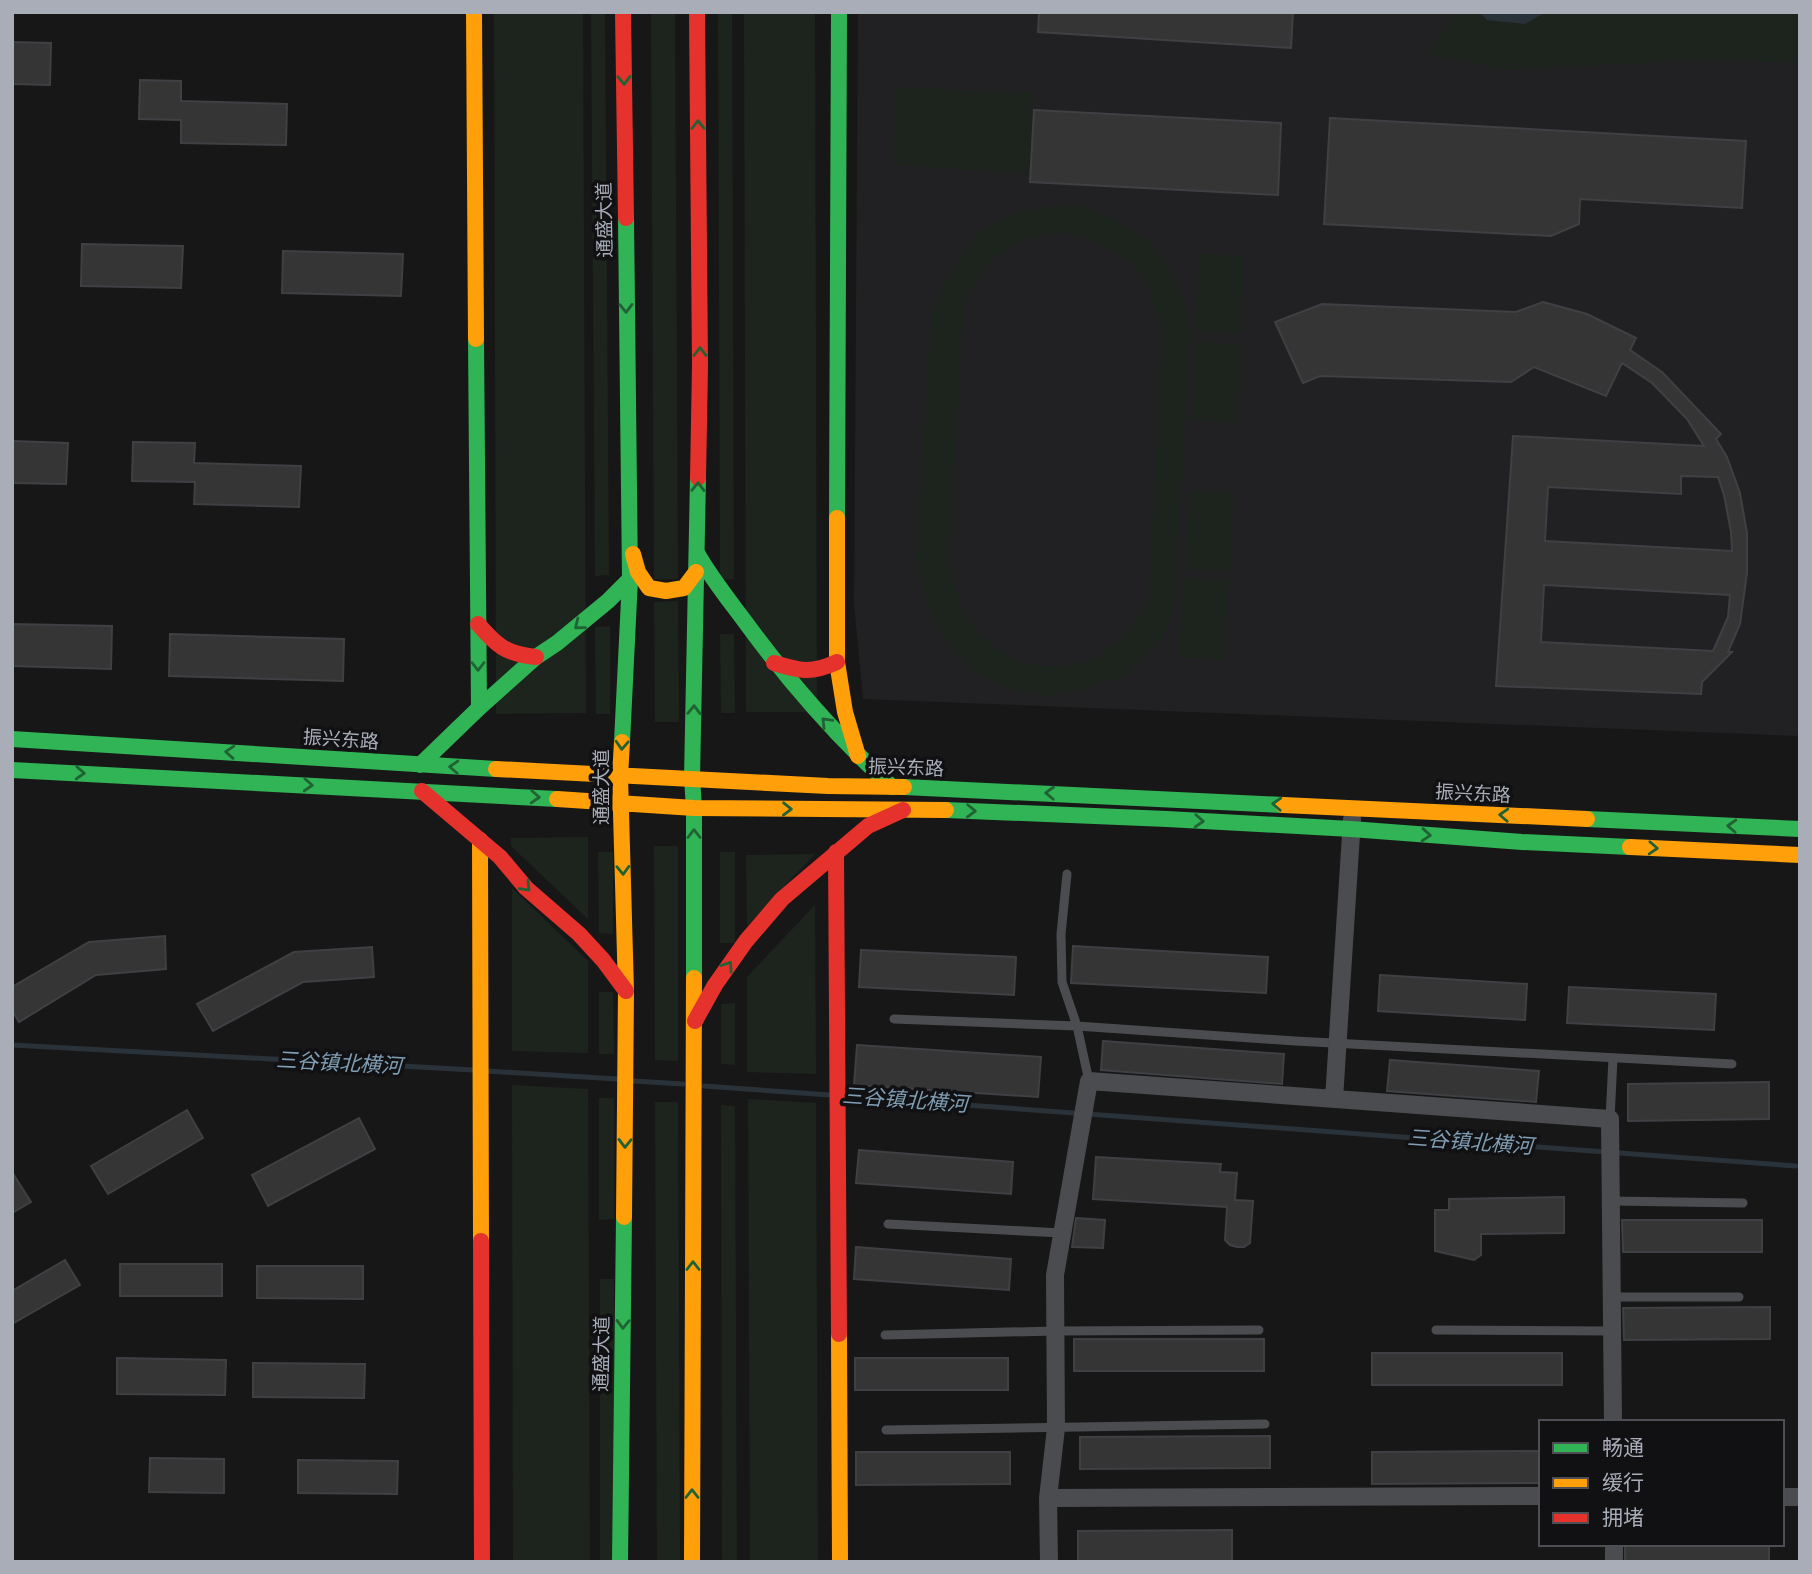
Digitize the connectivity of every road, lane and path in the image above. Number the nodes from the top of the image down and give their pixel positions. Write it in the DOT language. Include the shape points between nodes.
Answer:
graph roads {
  1 [pos="474,12"];
  2 [pos="623,12"];
  3 [pos="697,12"];
  4 [pos="839,12"];
  5 [pos="629,543"];
  6 [pos="697,553"];
  7 [pos="696,572"];
  8 [pos="630,579"];
  9 [pos="478,624"];
  10 [pos="536,657"];
  11 [pos="836,662"];
  12 [pos="774,663"];
  13 [pos="479,708"];
  14 [pos="12,739"];
  15 [pos="858,756"];
  16 [pos="420,765"];
  17 [pos="12,770"];
  18 [pos="620,776"];
  19 [pos="692,778"];
  20 [pos="892,787"];
  21 [pos="422,791"];
  22 [pos="620,802"];
  23 [pos="694,808"];
  24 [pos="1352,808"];
  25 [pos="903,810"];
  26 [pos="1800,829"];
  27 [pos="1351,830"];
  28 [pos="480,840"];
  29 [pos="836,852"];
  30 [pos="1800,855"];
  31 [pos="1067,874"];
  32 [pos="626,990"];
  33 [pos="894,1019"];
  34 [pos="694,1025"];
  35 [pos="1077,1026"];
  36 [pos="1338,1042"];
  37 [pos="1613,1058"];
  38 [pos="1732,1064"];
  39 [pos="1089,1081"];
  40 [pos="1335,1099"];
  41 [pos="1610,1119"];
  42 [pos="1611,1201"];
  43 [pos="1743,1203"];
  44 [pos="888,1224"];
  45 [pos="1062,1233"];
  46 [pos="1612,1297"];
  47 [pos="1739,1297"];
  48 [pos="1259,1330"];
  49 [pos="1436,1330"];
  50 [pos="1055,1331"];
  51 [pos="1612,1331"];
  52 [pos="885,1335"];
  53 [pos="1613,1420"];
  54 [pos="1265,1424"];
  55 [pos="1056,1428"];
  56 [pos="886,1430"];
  57 [pos="1539,1496"];
  58 [pos="1048,1498"];
  59 [pos="482,1562"];
  60 [pos="620,1562"];
  61 [pos="692,1562"];
  62 [pos="840,1562"];
  63 [pos="1049,1562"];
  1 -- 9 [label="main road"];
  2 -- 5 [label="main road, 通盛大道, one-way"];
  6 -- 3 [label="main road, one-way"];
  4 -- 11 [label="main road"];
  5 -- 7 [label="main road" via="638,572 649,588 684,588"];
  5 -- 8 [label="main road, 通盛大道"];
  6 -- 7 [label="main road"];
  6 -- 12 [label="main road"];
  19 -- 7 [label="main road, one-way"];
  8 -- 10 [label="main road, one-way"];
  8 -- 18 [label="main road, 通盛大道, one-way"];
  9 -- 10 [label="main road" via="497,647 515,656"];
  9 -- 13 [label="main road, one-way"];
  10 -- 13 [label="main road"];
  11 -- 12 [label="main road" via="817,672"];
  11 -- 15 [label="main road"];
  15 -- 12 [label="main road, one-way"];
  13 -- 16 [label="main road"];
  16 -- 14 [label="main road, 振兴东路, one-way"];
  15 -- 20 [label="main road"];
  18 -- 16 [label="main road, 振兴东路, one-way"];
  17 -- 21 [label="main road, one-way"];
  18 -- 19 [label="main road, 振兴东路"];
  18 -- 22 [label="main road, 通盛大道"];
  19 -- 20 [label="main road, 振兴东路"];
  19 -- 23 [label="main road"];
  24 -- 20 [label="main road, 振兴东路, one-way"];
  21 -- 22 [label="main road, one-way"];
  21 -- 28 [label="main road"];
  22 -- 23 [label="main road"];
  22 -- 32 [label="main road, 通盛大道, one-way"];
  23 -- 25 [label="main road, one-way"];
  34 -- 23 [label="main road, one-way"];
  26 -- 24 [label="main road, 振兴东路, one-way"];
  24 -- 27 [label="street"];
  25 -- 27 [label="main road, one-way"];
  25 -- 29 [label="main road" via="868,826"];
  27 -- 30 [label="main road, one-way"];
  27 -- 36 [label="street"];
  28 -- 32 [label="main road, one-way" via="579,934"];
  28 -- 59 [label="main road"];
  34 -- 29 [label="main road, one-way" via="746,941 782,899"];
  29 -- 62 [label="main road"];
  31 -- 35 [label="lane" via="1062,982"];
  32 -- 60 [label="main road, 通盛大道, one-way"];
  33 -- 35 [label="lane"];
  61 -- 34 [label="main road, one-way"];
  35 -- 36 [label="lane"];
  35 -- 39 [label="lane"];
  36 -- 37 [label="lane"];
  36 -- 40 [label="street"];
  37 -- 38 [label="lane"];
  37 -- 41 [label="lane"];
  39 -- 40 [label="street"];
  39 -- 45 [label="street"];
  40 -- 41 [label="street"];
  41 -- 42 [label="street"];
  42 -- 43 [label="lane"];
  42 -- 46 [label="street"];
  44 -- 45 [label="lane"];
  45 -- 50 [label="street" via="1055,1275"];
  46 -- 47 [label="lane"];
  46 -- 51 [label="street"];
  48 -- 50 [label="lane"];
  49 -- 51 [label="lane"];
  50 -- 52 [label="lane"];
  50 -- 55 [label="street"];
  51 -- 53 [label="street"];
  54 -- 55 [label="lane"];
  55 -- 56 [label="lane"];
  55 -- 58 [label="street"];
  57 -- 58 [label="street"];
  58 -- 63 [label="street"];
}
